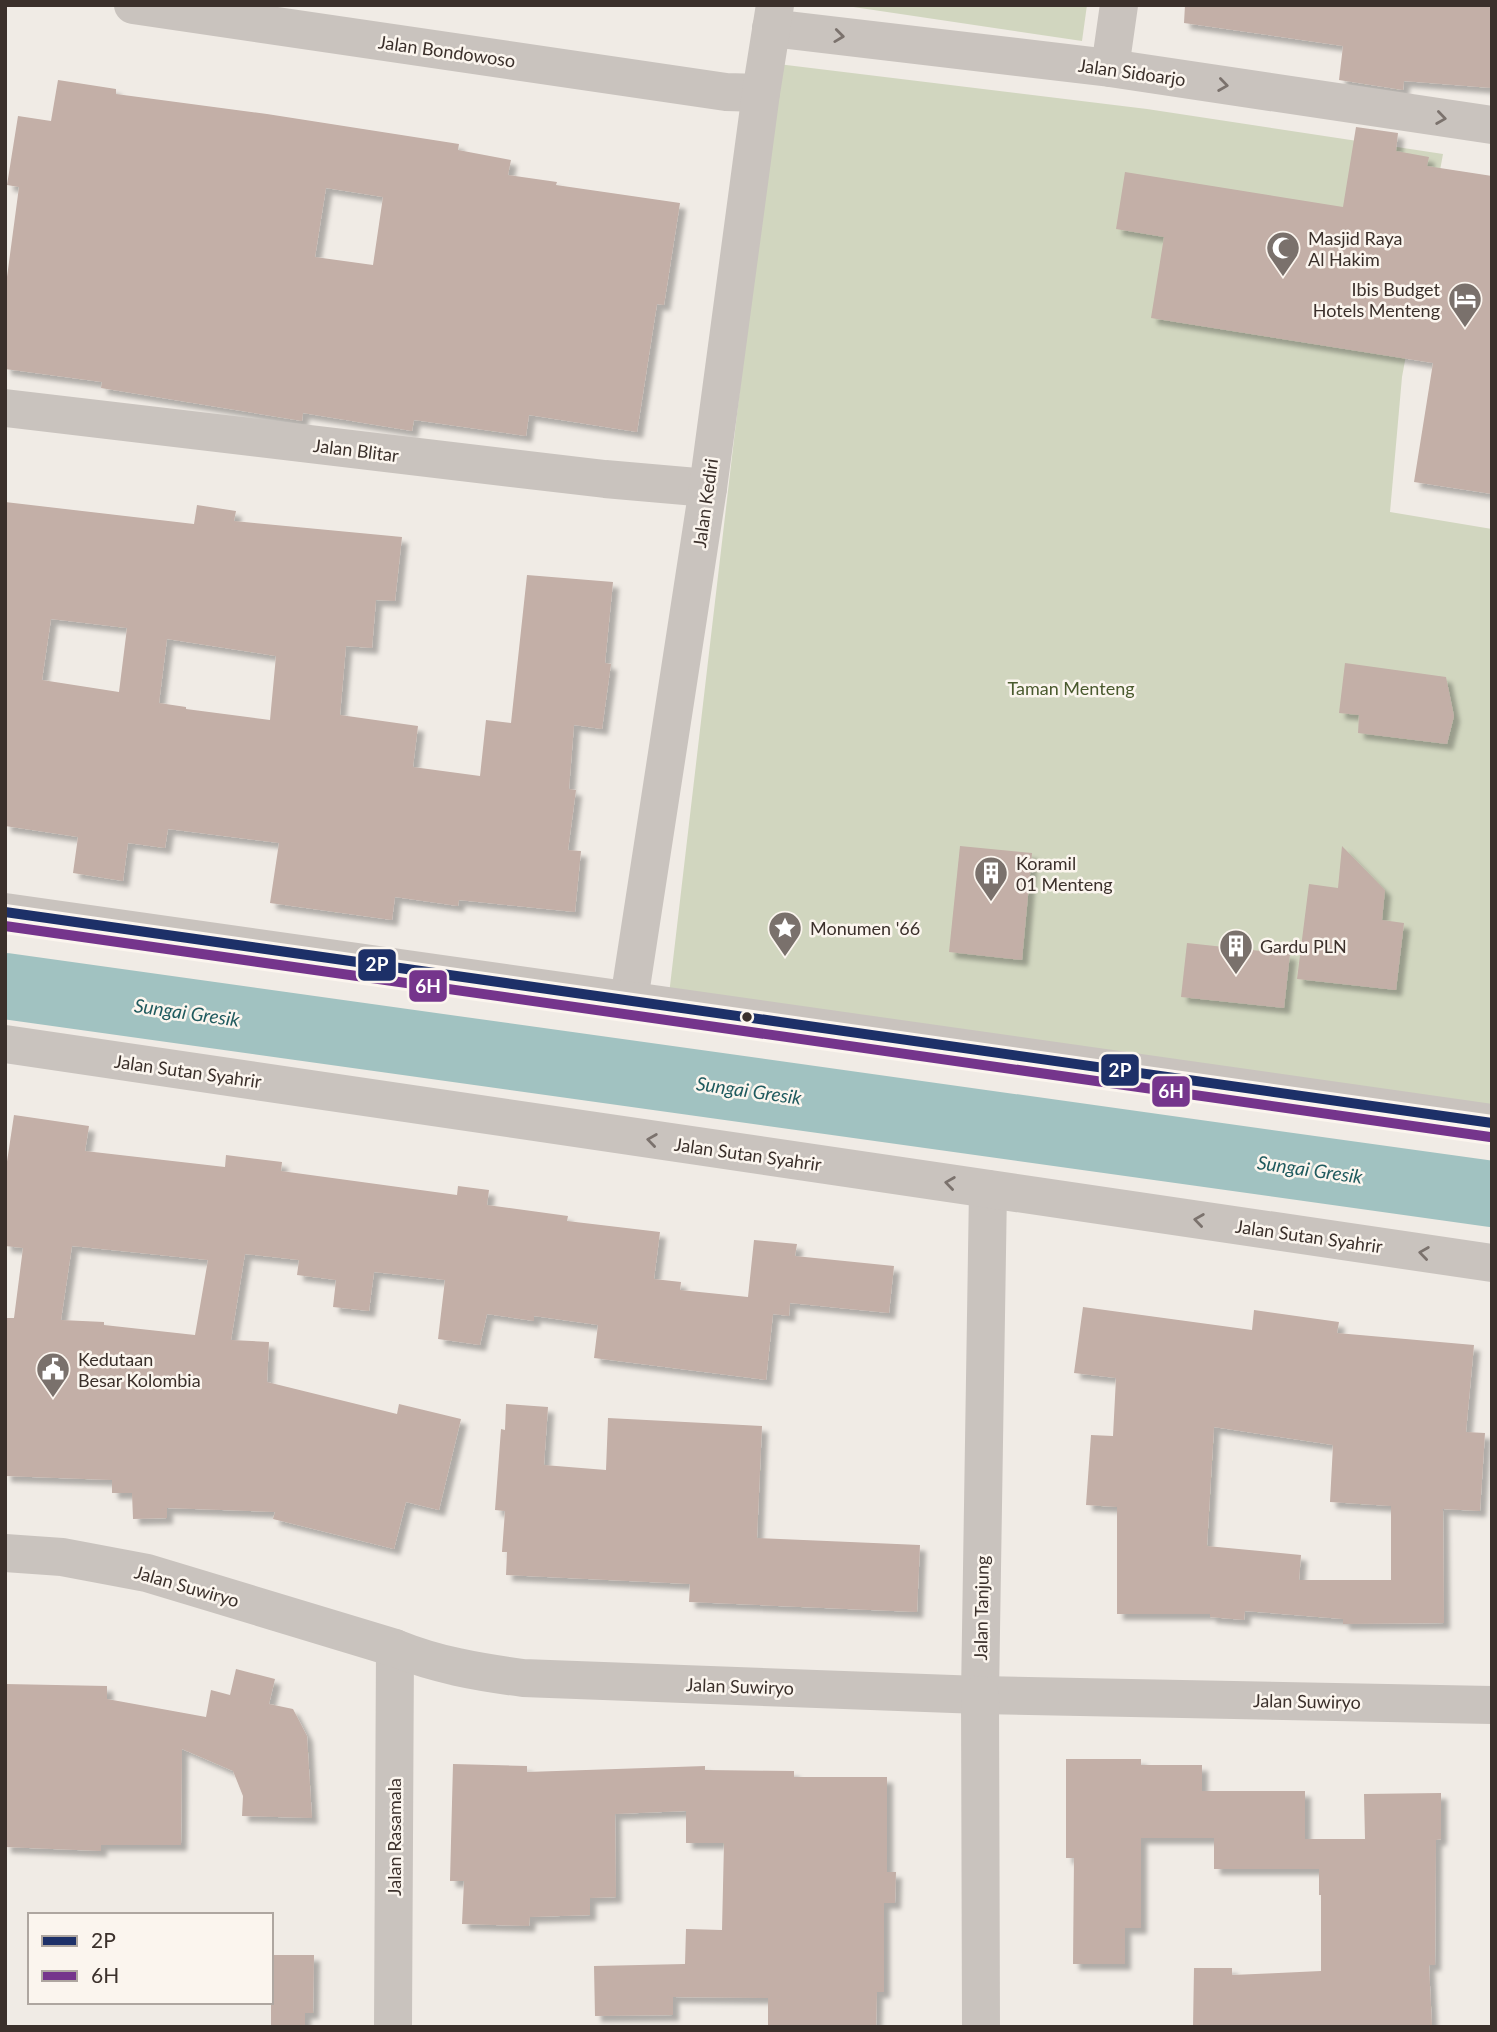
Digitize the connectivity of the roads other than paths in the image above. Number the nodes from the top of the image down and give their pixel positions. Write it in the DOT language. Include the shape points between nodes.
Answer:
graph roads {
  1 [pos="133,5"];
  2 [pos="1119,5"];
  3 [pos="773,16"];
  4 [pos="1110,68"];
  5 [pos="761,93"];
  6 [pos="1492,125"];
  7 [pos="5,408"];
  8 [pos="708,488"];
  9 [pos="5,912"];
  10 [pos="629,1000"];
  11 [pos="5,1044"];
  12 [pos="1492,1123"];
  13 [pos="988,1189"];
  14 [pos="1492,1263"];
  15 [pos="5,1553"];
  16 [pos="395,1648"];
  17 [pos="980,1695"];
  18 [pos="1492,1705"];
  19 [pos="393,2027"];
  20 [pos="981,2027"];
  1 -- 5 [label="street, Jalan Bondowoso" via="712,90"];
  2 -- 4 [label="street"];
  3 -- 4 [label="street, Jalan Sidoarjo, one-way"];
  3 -- 5 [label="street, Jalan Kediri"];
  4 -- 6 [label="street, Jalan Sidoarjo, one-way"];
  5 -- 8 [label="street, Jalan Kediri"];
  7 -- 8 [label="street, Jalan Blitar"];
  8 -- 10 [label="street, Jalan Kediri"];
  9 -- 10 [label="street"];
  10 -- 12 [label="street"];
  13 -- 11 [label="street, Jalan Sutan Syahrir, one-way"];
  14 -- 13 [label="street, Jalan Sutan Syahrir, one-way"];
  13 -- 17 [label="street, Jalan Tanjung"];
  15 -- 16 [label="street, Jalan Suwiryo" via="62,1557 147,1573"];
  16 -- 17 [label="street, Jalan Suwiryo" via="438,1663 523,1678"];
  16 -- 19 [label="street, Jalan Rasamala"];
  17 -- 18 [label="street, Jalan Suwiryo"];
  17 -- 20 [label="street, Jalan Tanjung"];
}
